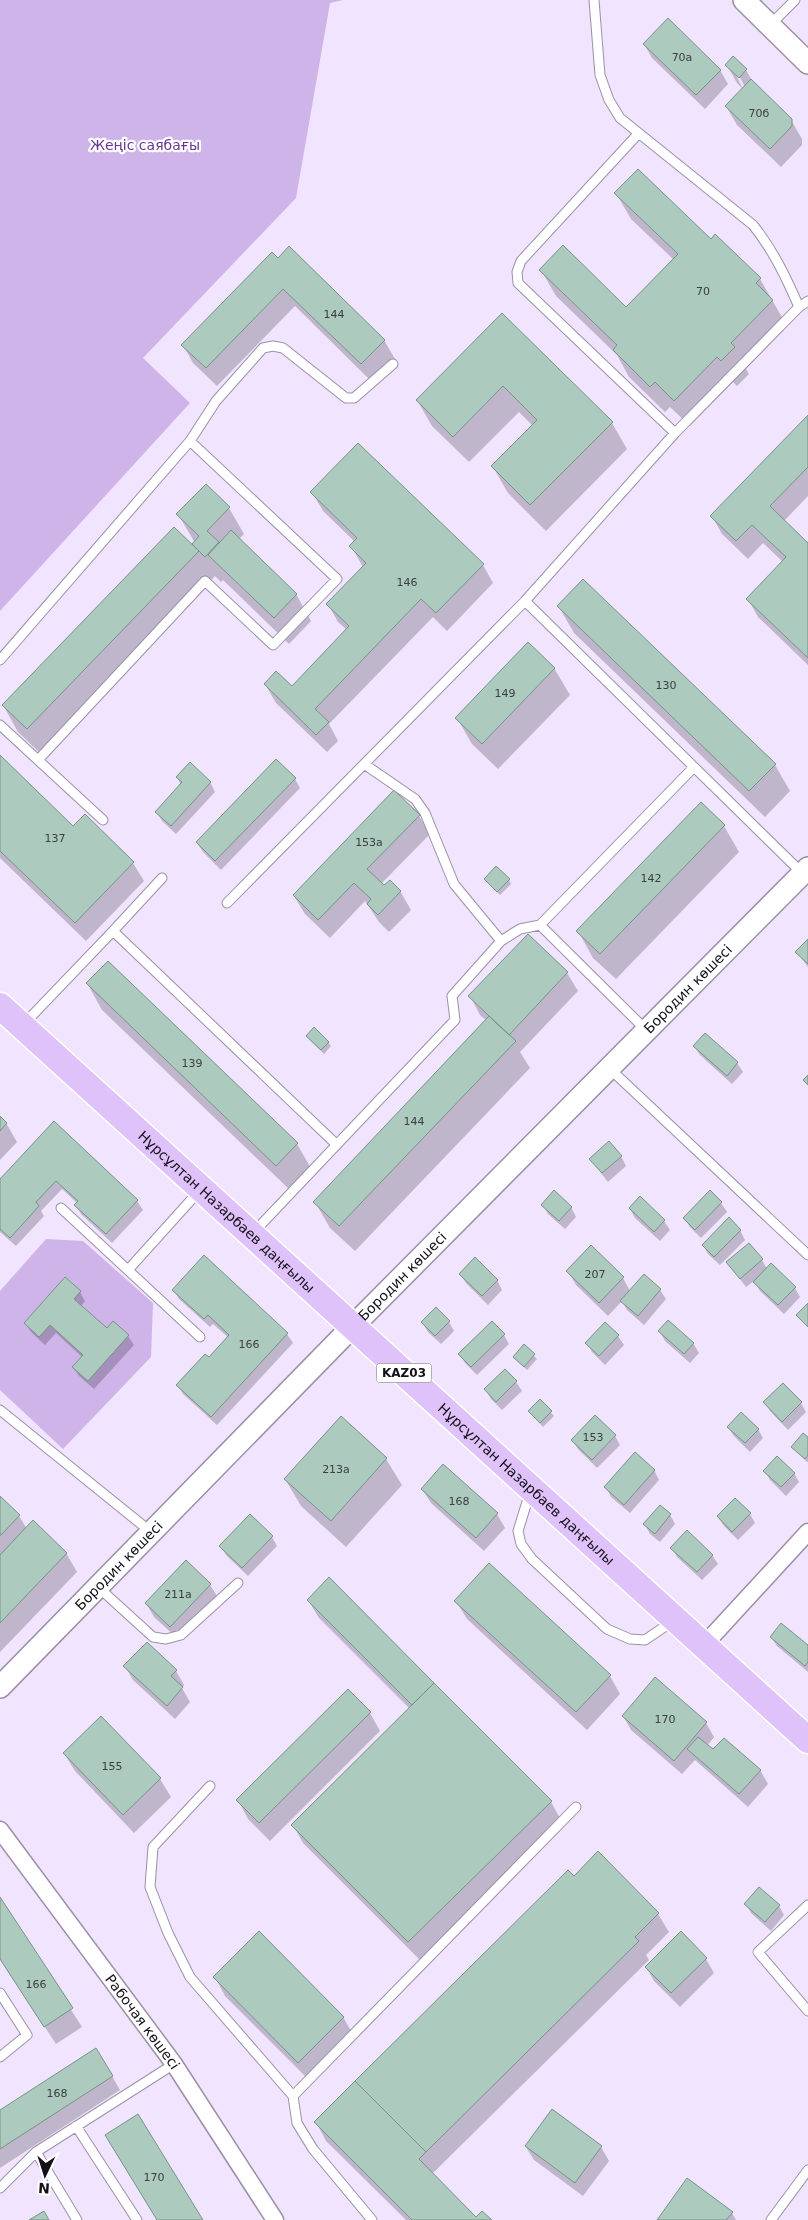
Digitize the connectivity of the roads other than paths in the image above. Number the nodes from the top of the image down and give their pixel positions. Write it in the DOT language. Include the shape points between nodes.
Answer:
graph roads {
  1 [pos="594,0"];
  2 [pos="744,0"];
  3 [pos="795,0"];
  4 [pos="770,25"];
  5 [pos="808,63"];
  6 [pos="638,134"];
  7 [pos="808,301"];
  8 [pos="799,307"];
  9 [pos="394,364"];
  10 [pos="675,433"];
  11 [pos="190,441"];
  12 [pos="525,601"];
  13 [pos="0,660"];
  14 [pos="0,725"];
  15 [pos="38,760"];
  16 [pos="364,764"];
  17 [pos="694,767"];
  18 [pos="103,820"];
  19 [pos="806,873"];
  20 [pos="162,878"];
  21 [pos="227,903"];
  22 [pos="540,925"];
  23 [pos="113,931"];
  24 [pos="501,941"];
  25 [pos="0,1006"];
  26 [pos="22,1026"];
  27 [pos="646,1030"];
  28 [pos="609,1068"];
  29 [pos="337,1145"];
  30 [pos="202,1188"];
  31 [pos="61,1208"];
  32 [pos="252,1234"];
  33 [pos="808,1254"];
  34 [pos="128,1270"];
  35 [pos="352,1327"];
  36 [pos="200,1336"];
  37 [pos="0,1410"];
  38 [pos="531,1488"];
  39 [pos="151,1532"];
  40 [pos="808,1532"];
  41 [pos="238,1583"];
  42 [pos="97,1587"];
  43 [pos="675,1619"];
  44 [pos="704,1645"];
  45 [pos="0,1687"];
  46 [pos="808,1740"];
  47 [pos="210,1786"];
  48 [pos="576,1808"];
  49 [pos="0,1830"];
  50 [pos="808,1905"];
  51 [pos="0,1992"];
  52 [pos="808,2011"];
  53 [pos="0,2057"];
  54 [pos="174,2064"];
  55 [pos="293,2096"];
  56 [pos="76,2126"];
  57 [pos="36,2152"];
  58 [pos="808,2170"];
  59 [pos="0,2188"];
  60 [pos="78,2220"];
  61 [pos="137,2220"];
  62 [pos="275,2220"];
  63 [pos="372,2220"];
  64 [pos="770,2220"];
  1 -- 6 [label="lane" via="600,75 620,118"];
  2 -- 4 [label="street"];
  3 -- 4 [label="lane"];
  4 -- 5 [label="street"];
  6 -- 8 [label="lane" via="753,225 769,244"];
  6 -- 10 [label="lane" via="521,261 518,283"];
  7 -- 8 [label="lane"];
  8 -- 10 [label="lane"];
  9 -- 11 [label="lane" via="354,398 346,398 283,348 263,348 216,401"];
  10 -- 12 [label="lane"];
  11 -- 13 [label="lane"];
  11 -- 15 [label="lane" via="337,579 273,645 205,581"];
  12 -- 16 [label="lane"];
  12 -- 17 [label="lane"];
  14 -- 15 [label="lane"];
  15 -- 18 [label="lane"];
  16 -- 21 [label="lane"];
  16 -- 24 [label="lane" via="414,799 425,813 454,884"];
  17 -- 19 [label="lane"];
  17 -- 22 [label="lane"];
  19 -- 27 [label="street, Бородин көшесі"];
  20 -- 23 [label="lane"];
  22 -- 24 [label="lane" via="520,929"];
  22 -- 27 [label="lane"];
  23 -- 26 [label="lane"];
  23 -- 29 [label="lane"];
  24 -- 29 [label="lane" via="452,996 455,1020"];
  25 -- 26 [label="main road, Нұрсұлтан Назарбаев даңғылы / KАZ03"];
  26 -- 30 [label="main road, Нұрсұлтан Назарбаев даңғылы / KАZ03"];
  27 -- 28 [label="street, Бородин көшесі"];
  28 -- 33 [label="lane"];
  28 -- 35 [label="street, Бородин көшесі"];
  29 -- 32 [label="lane"];
  30 -- 32 [label="main road, Нұрсұлтан Назарбаев даңғылы / KАZ03"];
  30 -- 34 [label="lane"];
  31 -- 34 [label="lane"];
  32 -- 35 [label="main road, Нұрсұлтан Назарбаев даңғылы / KАZ03"];
  34 -- 36 [label="lane"];
  35 -- 38 [label="main road, Нұрсұлтан Назарбаев даңғылы / KАZ03"];
  35 -- 39 [label="street, Бородин көшесі"];
  37 -- 39 [label="lane"];
  38 -- 43 [label="main road, Нұрсұлтан Назарбаев даңғылы / KАZ03"];
  38 -- 43 [label="lane" via="518,1531 521,1544 532,1559 608,1629 630,1639 645,1640"];
  39 -- 42 [label="street, Бородин көшесі"];
  40 -- 44 [label="street"];
  41 -- 42 [label="lane" via="181,1635 166,1639 153,1637"];
  42 -- 45 [label="street, Бородин көшесі"];
  43 -- 44 [label="main road, Нұрсұлтан Назарбаев даңғылы / KАZ03"];
  44 -- 46 [label="main road, Нұрсұлтан Назарбаев даңғылы / KАZ03"];
  47 -- 55 [label="lane" via="153,1847 150,1887 190,1977"];
  48 -- 55 [label="lane"];
  49 -- 54 [label="street, Рабочая көшесі"];
  50 -- 52 [label="lane" via="758,1952"];
  51 -- 53 [label="lane" via="27,2035"];
  54 -- 56 [label="lane"];
  54 -- 62 [label="street, Рабочая көшесі"];
  55 -- 63 [label="lane" via="297,2122 313,2149"];
  56 -- 57 [label="lane"];
  56 -- 61 [label="lane"];
  57 -- 59 [label="lane"];
  57 -- 60 [label="lane"];
  58 -- 64 [label="lane"];
}
